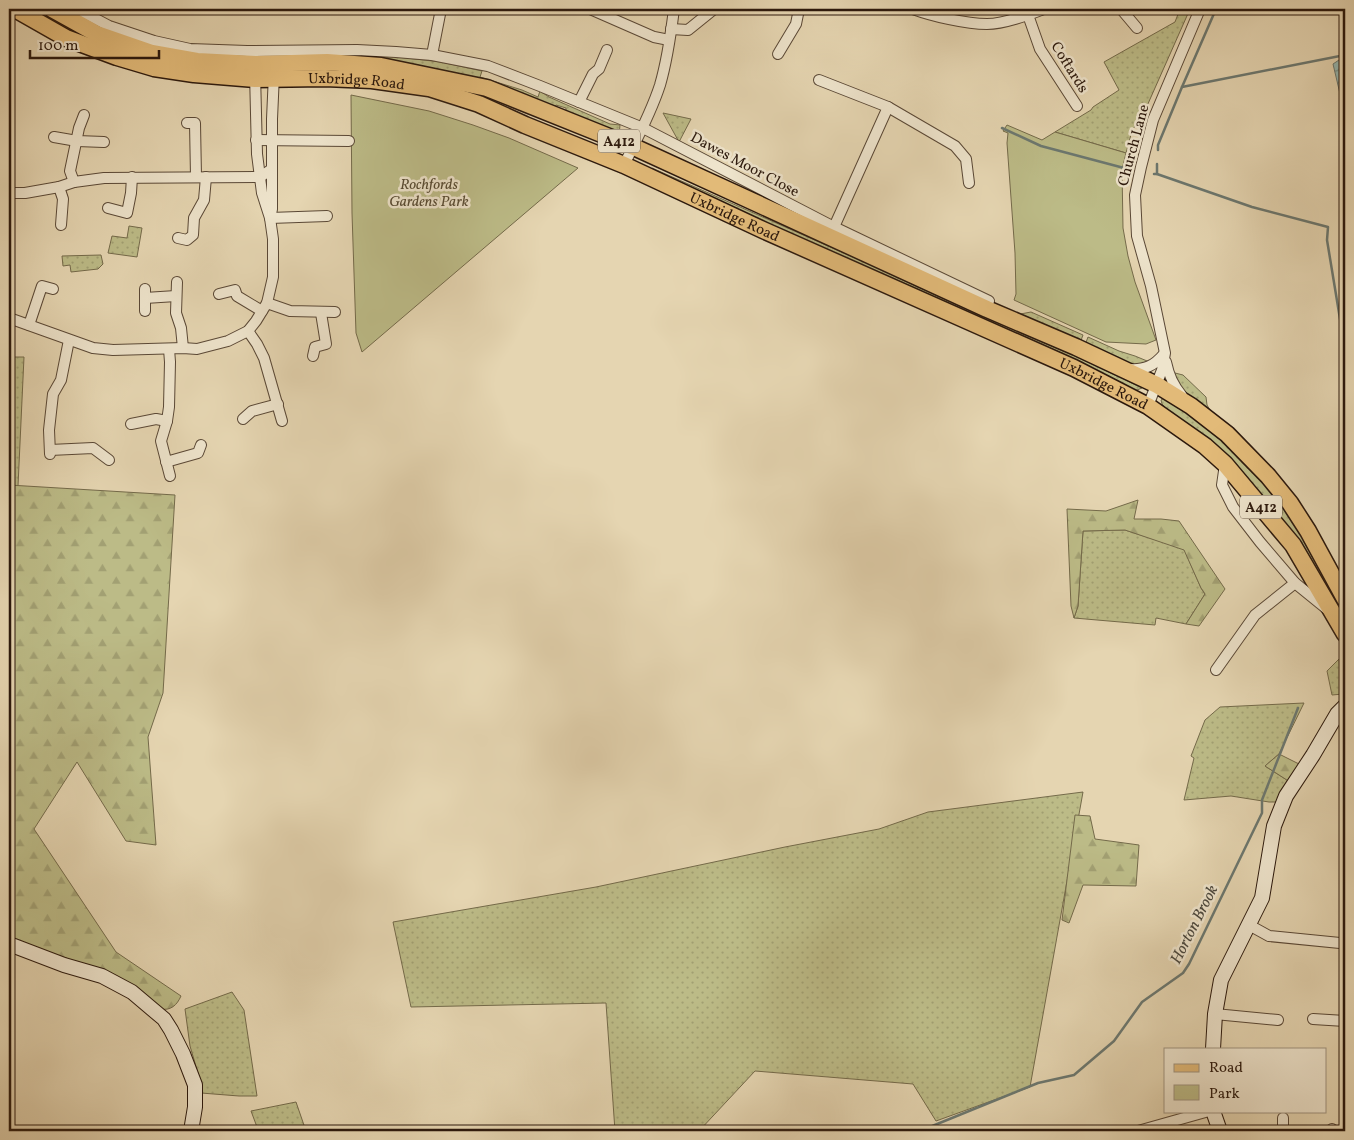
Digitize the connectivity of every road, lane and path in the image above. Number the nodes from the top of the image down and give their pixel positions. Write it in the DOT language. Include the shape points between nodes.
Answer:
graph roads {
  1 [pos="15,9"];
  2 [pos="52,9"];
  3 [pos="77,9"];
  4 [pos="441,9"];
  5 [pos="590,9"];
  6 [pos="674,9"];
  7 [pos="714,9"];
  8 [pos="799,9"];
  9 [pos="914,9"];
  10 [pos="1044,9"];
  11 [pos="1121,9"];
  12 [pos="1200,9"];
  13 [pos="1028,15"];
  14 [pos="1137,28"];
  15 [pos="671,29"];
  16 [pos="669,40"];
  17 [pos="607,50"];
  18 [pos="778,54"];
  19 [pos="432,55"];
  20 [pos="256,71"];
  21 [pos="274,71"];
  22 [pos="819,80"];
  23 [pos="579,102"];
  24 [pos="1077,106"];
  25 [pos="888,107"];
  26 [pos="84,115"];
  27 [pos="187,123"];
  28 [pos="643,128"];
  29 [pos="54,136"];
  30 [pos="256,140"];
  31 [pos="272,140"];
  32 [pos="77,141"];
  33 [pos="349,141"];
  34 [pos="104,142"];
  35 [pos="634,146"];
  36 [pos="624,165"];
  37 [pos="272,169"];
  38 [pos="132,177"];
  39 [pos="201,177"];
  40 [pos="260,177"];
  41 [pos="74,182"];
  42 [pos="968,183"];
  43 [pos="59,187"];
  44 [pos="9,193"];
  45 [pos="108,208"];
  46 [pos="327,216"];
  47 [pos="270,218"];
  48 [pos="61,225"];
  49 [pos="834,227"];
  50 [pos="178,238"];
  51 [pos="176,282"];
  52 [pos="53,289"];
  53 [pos="219,294"];
  54 [pos="176,296"];
  55 [pos="264,307"];
  56 [pos="1008,310"];
  57 [pos="145,311"];
  58 [pos="321,312"];
  59 [pos="335,312"];
  60 [pos="9,318"];
  61 [pos="29,325"];
  62 [pos="248,331"];
  63 [pos="69,340"];
  64 [pos="183,348"];
  65 [pos="169,349"];
  66 [pos="1165,354"];
  67 [pos="313,356"];
  68 [pos="1122,369"];
  69 [pos="1157,385"];
  70 [pos="278,404"];
  71 [pos="1148,406"];
  72 [pos="1191,406"];
  73 [pos="243,419"];
  74 [pos="167,421"];
  75 [pos="282,421"];
  76 [pos="131,424"];
  77 [pos="201,445"];
  78 [pos="109,460"];
  79 [pos="166,462"];
  80 [pos="1225,464"];
  81 [pos="170,476"];
  82 [pos="1295,583"];
  83 [pos="1345,598"];
  84 [pos="1332,612"];
  85 [pos="1345,634"];
  86 [pos="1216,670"];
  87 [pos="1345,706"];
  88 [pos="1249,925"];
  89 [pos="1340,943"];
  90 [pos="9,944"];
  91 [pos="1215,1014"];
  92 [pos="1313,1019"];
  93 [pos="1278,1020"];
  94 [pos="1345,1021"];
  95 [pos="1213,1048"];
  96 [pos="1205,1112"];
  97 [pos="1214,1112"];
  98 [pos="1284,1118"];
  99 [pos="191,1131"];
  100 [pos="1138,1131"];
  101 [pos="1220,1131"];
  102 [pos="1283,1131"];
  1 -- 20 [label="main road, Uxbridge Road / A412" via="66,38 154,68 194,74"];
  2 -- 20 [label="main road, Uxbridge Road / A412" via="97,34 152,53"];
  3 -- 19 [label="street, Uxbridge Road" via="109,26 190,49 357,50"];
  4 -- 19 [label="street"];
  5 -- 16 [label="street" via="654,37"];
  6 -- 15 [label="street"];
  7 -- 15 [label="street" via="688,30"];
  8 -- 18 [label="street" via="796,24"];
  9 -- 13 [label="street" via="988,24"];
  10 -- 13 [label="street"];
  11 -- 14 [label="street"];
  12 -- 66 [label="street, Church Lane" via="1153,120 1135,195 1137,236"];
  13 -- 24 [label="street, Coftards" via="1040,49"];
  15 -- 16 [label="street"];
  16 -- 28 [label="street" via="660,84"];
  17 -- 23 [label="street" via="600,69 593,74"];
  19 -- 23 [label="street, Uxbridge Road" via="488,66"];
  20 -- 21 [label="main road, Uxbridge Road / A412"];
  20 -- 30 [label="street"];
  21 -- 31 [label="street"];
  21 -- 35 [label="main road, Uxbridge Road / A412" via="326,62 381,66 487,88"];
  21 -- 36 [label="main road, Uxbridge Road / A412" via="429,88 479,104"];
  22 -- 25 [label="street"];
  23 -- 28 [label="street, Uxbridge Road"];
  25 -- 42 [label="street" via="955,146 966,159"];
  25 -- 49 [label="street"];
  26 -- 32 [label="street"];
  27 -- 39 [label="street" via="195,123"];
  28 -- 35 [label="street"];
  28 -- 49 [label="street, Dawes Moor Close"];
  29 -- 32 [label="street"];
  30 -- 31 [label="street"];
  30 -- 40 [label="street"];
  31 -- 33 [label="street"];
  31 -- 37 [label="street"];
  32 -- 34 [label="street"];
  32 -- 41 [label="street" via="70,171"];
  35 -- 36 [label="street"];
  35 -- 68 [label="main road, Uxbridge Road / A412"];
  36 -- 71 [label="main road, Uxbridge Road / A412" via="1074,368"];
  37 -- 40 [label="street"];
  37 -- 47 [label="street"];
  38 -- 39 [label="street"];
  38 -- 41 [label="street"];
  38 -- 45 [label="street" via="127,213"];
  39 -- 40 [label="street"];
  39 -- 50 [label="street" via="204,200 194,218 193,235 187,240"];
  40 -- 47 [label="street"];
  41 -- 43 [label="street"];
  43 -- 44 [label="street"];
  43 -- 48 [label="street" via="63,199"];
  46 -- 47 [label="street"];
  47 -- 55 [label="street" via="273,277"];
  49 -- 56 [label="street, Dawes Moor Close"];
  51 -- 54 [label="street"];
  52 -- 61 [label="street" via="42,286"];
  53 -- 55 [label="street" via="235,290 237,296"];
  54 -- 57 [label="street" via="145,293"];
  54 -- 64 [label="street"];
  55 -- 58 [label="street"];
  55 -- 62 [label="street"];
  58 -- 59 [label="street"];
  58 -- 67 [label="street" via="326,344 315,347"];
  60 -- 61 [label="street"];
  61 -- 63 [label="street"];
  62 -- 64 [label="street" via="228,341 197,349"];
  62 -- 70 [label="street" via="264,358"];
  63 -- 65 [label="street" via="92,348 113,350"];
  63 -- 78 [label="street" via="61,380 53,394 50,452 93,448"];
  64 -- 65 [label="street"];
  65 -- 74 [label="street"];
  66 -- 68 [label="street" via="1148,367"];
  66 -- 69 [label="street, Church Lane"];
  66 -- 72 [label="street, Church Lane" via="1173,385"];
  68 -- 69 [label="main road, Uxbridge Road / A412"];
  69 -- 71 [label="street, Church Lane"];
  69 -- 72 [label="main road, Uxbridge Road / A412"];
  70 -- 73 [label="street" via="252,411"];
  70 -- 75 [label="street"];
  71 -- 80 [label="main road, Uxbridge Road / A412"];
  72 -- 83 [label="main road, Uxbridge Road / A412" via="1227,434 1290,503"];
  74 -- 76 [label="street" via="156,418"];
  74 -- 79 [label="street" via="161,441"];
  77 -- 79 [label="street" via="198,453"];
  79 -- 81 [label="street"];
  80 -- 82 [label="street" via="1222,485 1232,507"];
  80 -- 84 [label="main road, Uxbridge Road / A412" via="1293,545"];
  82 -- 84 [label="street"];
  82 -- 86 [label="street" via="1255,615"];
  84 -- 85 [label="main road, Uxbridge Road / A412"];
  87 -- 88 [label="street" via="1336,714 1286,796 1274,826 1262,898"];
  88 -- 89 [label="street" via="1269,936"];
  88 -- 91 [label="street" via="1221,980"];
  90 -- 99 [label="street" via="102,976 132,992 164,1019 183,1054 195,1086"];
  91 -- 93 [label="street"];
  91 -- 95 [label="street"];
  92 -- 94 [label="street"];
  96 -- 100 [label="street"];
  97 -- 101 [label="street"];
  98 -- 102 [label="street"];
}
